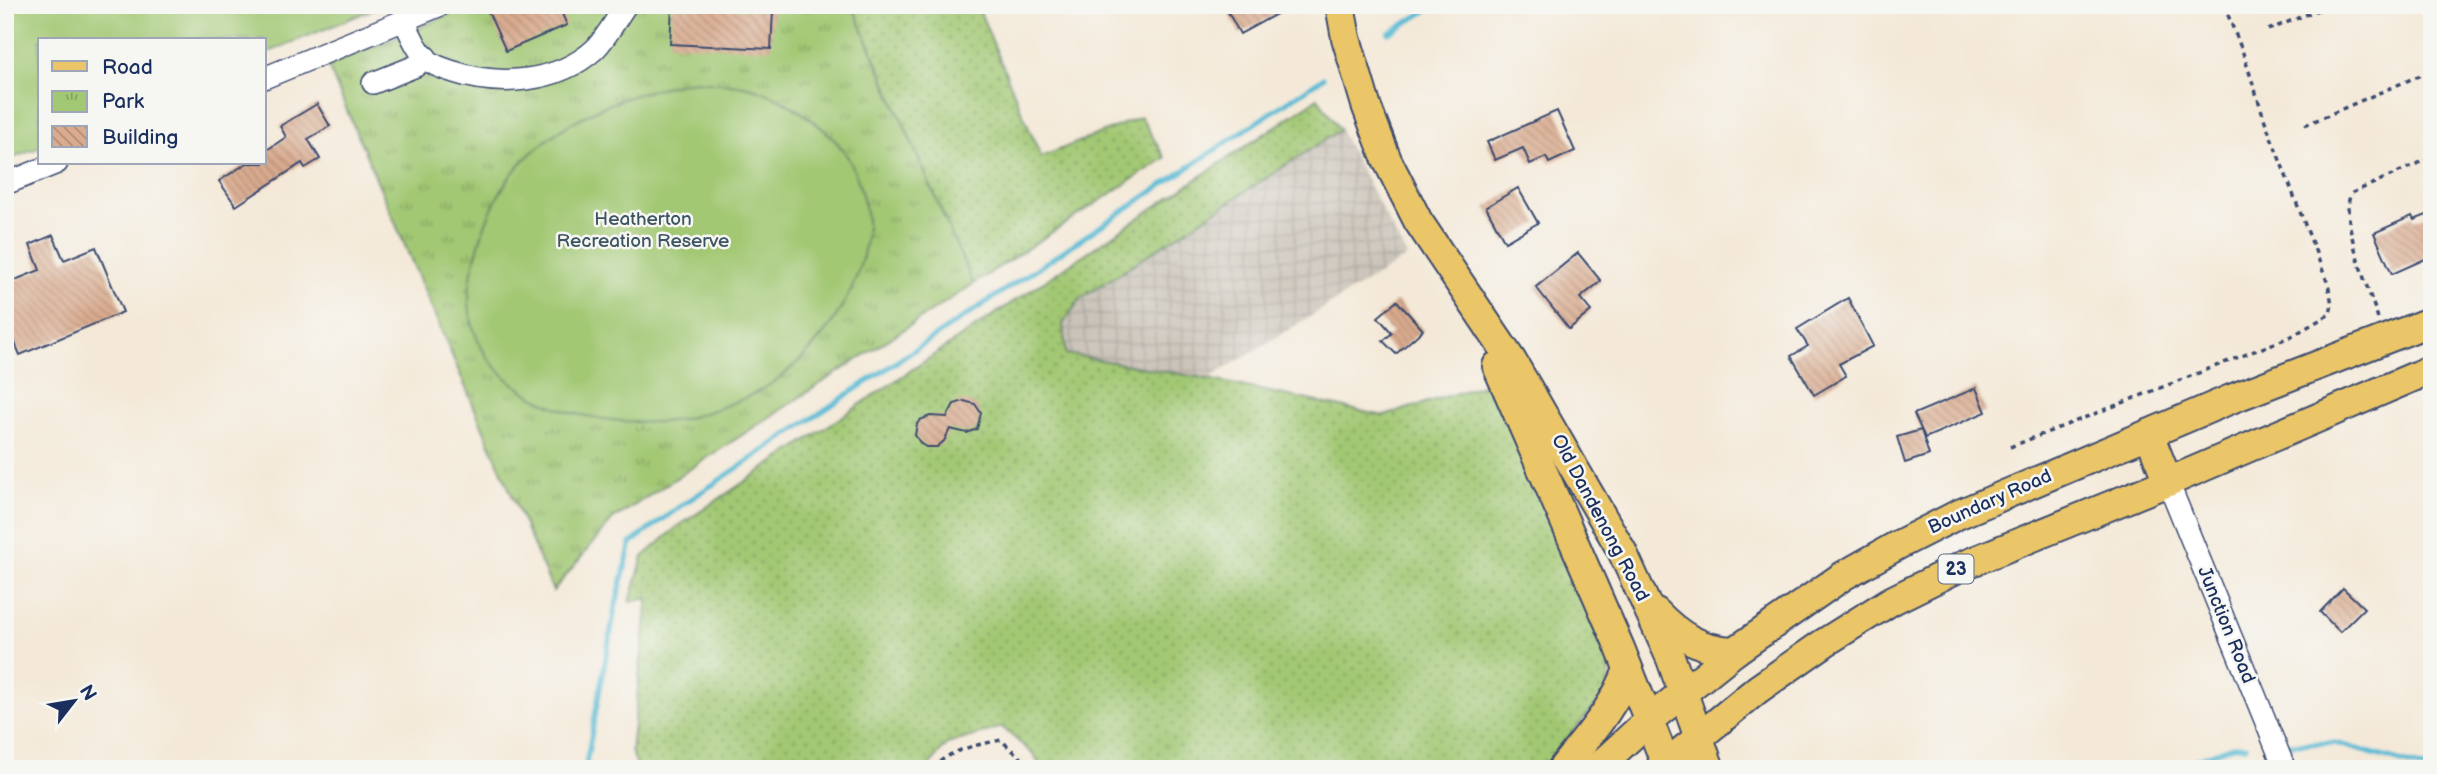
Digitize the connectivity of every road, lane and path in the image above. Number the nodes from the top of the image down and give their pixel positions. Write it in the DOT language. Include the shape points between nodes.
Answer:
graph roads {
  1 [pos="441,5"];
  2 [pos="626,5"];
  3 [pos="1340,5"];
  4 [pos="2224,5"];
  5 [pos="2330,5"];
  6 [pos="404,20"];
  7 [pos="2268,30"];
  8 [pos="426,57"];
  9 [pos="2432,70"];
  10 [pos="266,77"];
  11 [pos="373,83"];
  12 [pos="2305,125"];
  13 [pos="2432,157"];
  14 [pos="55,164"];
  15 [pos="5,184"];
  16 [pos="1461,282"];
  17 [pos="2432,321"];
  18 [pos="2384,340"];
  19 [pos="2432,369"];
  20 [pos="2149,434"];
  21 [pos="2010,447"];
  22 [pos="2168,482"];
  23 [pos="1646,602"];
  24 [pos="1735,650"];
  25 [pos="1628,669"];
  26 [pos="1683,691"];
  27 [pos="1649,720"];
  28 [pos="1699,736"];
  29 [pos="1665,767"];
  30 [pos="933,769"];
  31 [pos="1026,769"];
  32 [pos="1562,769"];
  33 [pos="1596,769"];
  34 [pos="1710,769"];
  35 [pos="2285,769"];
  1 -- 6 [label="street"];
  2 -- 8 [label="street" via="596,48 569,66 546,74 487,81 445,69"];
  3 -- 16 [label="main road, Old Dandenong Road" via="1366,105 1387,159 1418,221"];
  4 -- 21 [label="path" via="2328,284 2330,314 2290,337"];
  5 -- 7 [label="path"];
  6 -- 8 [label="street"];
  6 -- 10 [label="street"];
  8 -- 11 [label="street" via="416,66"];
  9 -- 12 [label="path"];
  13 -- 18 [label="path" via="2348,198 2355,251"];
  14 -- 15 [label="street"];
  16 -- 23 [label="main road, Old Dandenong Road" via="1544,415"];
  16 -- 25 [label="main road, Old Dandenong Road"];
  17 -- 18 [label="main road, Boundary Road / 23"];
  18 -- 20 [label="main road, Boundary Road / 23"];
  19 -- 22 [label="main road, 23"];
  20 -- 22 [label="main road"];
  20 -- 24 [label="main road, Boundary Road / 23" via="1957,515 1898,545 1843,576"];
  22 -- 28 [label="main road, 23" via="1964,565 1891,601 1791,665"];
  22 -- 35 [label="street, Junction Road"];
  23 -- 24 [label="main road" via="1685,639"];
  23 -- 26 [label="main road, Old Dandenong Road"];
  24 -- 26 [label="main road, Boundary Road / 23"];
  25 -- 27 [label="main road, Old Dandenong Road"];
  25 -- 32 [label="main road" via="1613,704"];
  26 -- 27 [label="main road, Boundary Road / 23"];
  26 -- 28 [label="main road, Old Dandenong Road"];
  27 -- 29 [label="main road, Old Dandenong Road"];
  27 -- 33 [label="main road, Boundary Road / 23"];
  28 -- 29 [label="main road, 23"];
  28 -- 34 [label="main road, Old Dandenong Road"];
  30 -- 31 [label="path" via="968,747 1001,740"];
}
